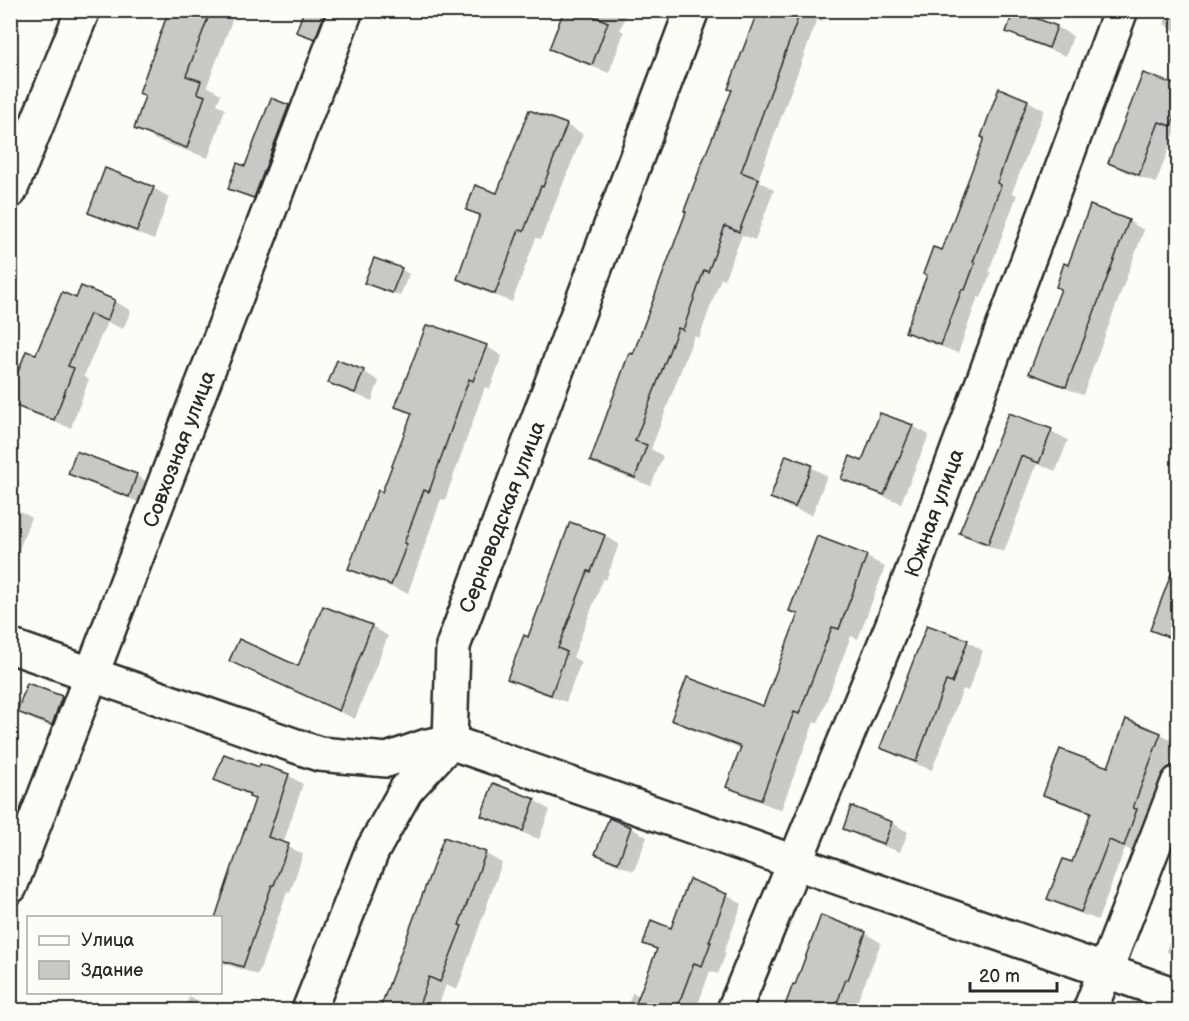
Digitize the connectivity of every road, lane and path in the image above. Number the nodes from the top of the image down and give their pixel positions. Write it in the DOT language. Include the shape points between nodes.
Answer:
graph roads {
  1 [pos="83,10"];
  2 [pos="346,10"];
  3 [pos="692,10"];
  4 [pos="1121,10"];
  5 [pos="10,191"];
  6 [pos="10,646"];
  7 [pos="93,675"];
  8 [pos="450,741"];
  9 [pos="1179,783"];
  10 [pos="795,862"];
  11 [pos="10,887"];
  12 [pos="1106,970"];
  13 [pos="1179,996"];
  14 [pos="309,1011"];
  15 [pos="734,1011"];
  16 [pos="1090,1011"];
  1 -- 5 [label="street"];
  2 -- 7 [label="street, Совхозная улица"];
  3 -- 8 [label="street, Серноводская улица" via="453,646"];
  4 -- 10 [label="street, Южная улица" via="893,624"];
  6 -- 7 [label="street"];
  7 -- 8 [label="street" via="319,754 387,760"];
  7 -- 11 [label="street, Совхозная улица"];
  8 -- 10 [label="street"];
  8 -- 14 [label="street" via="406,790 372,851"];
  9 -- 12 [label="street"];
  10 -- 12 [label="street"];
  10 -- 15 [label="street, Южная улица"];
  12 -- 13 [label="street"];
  12 -- 16 [label="street"];
}
